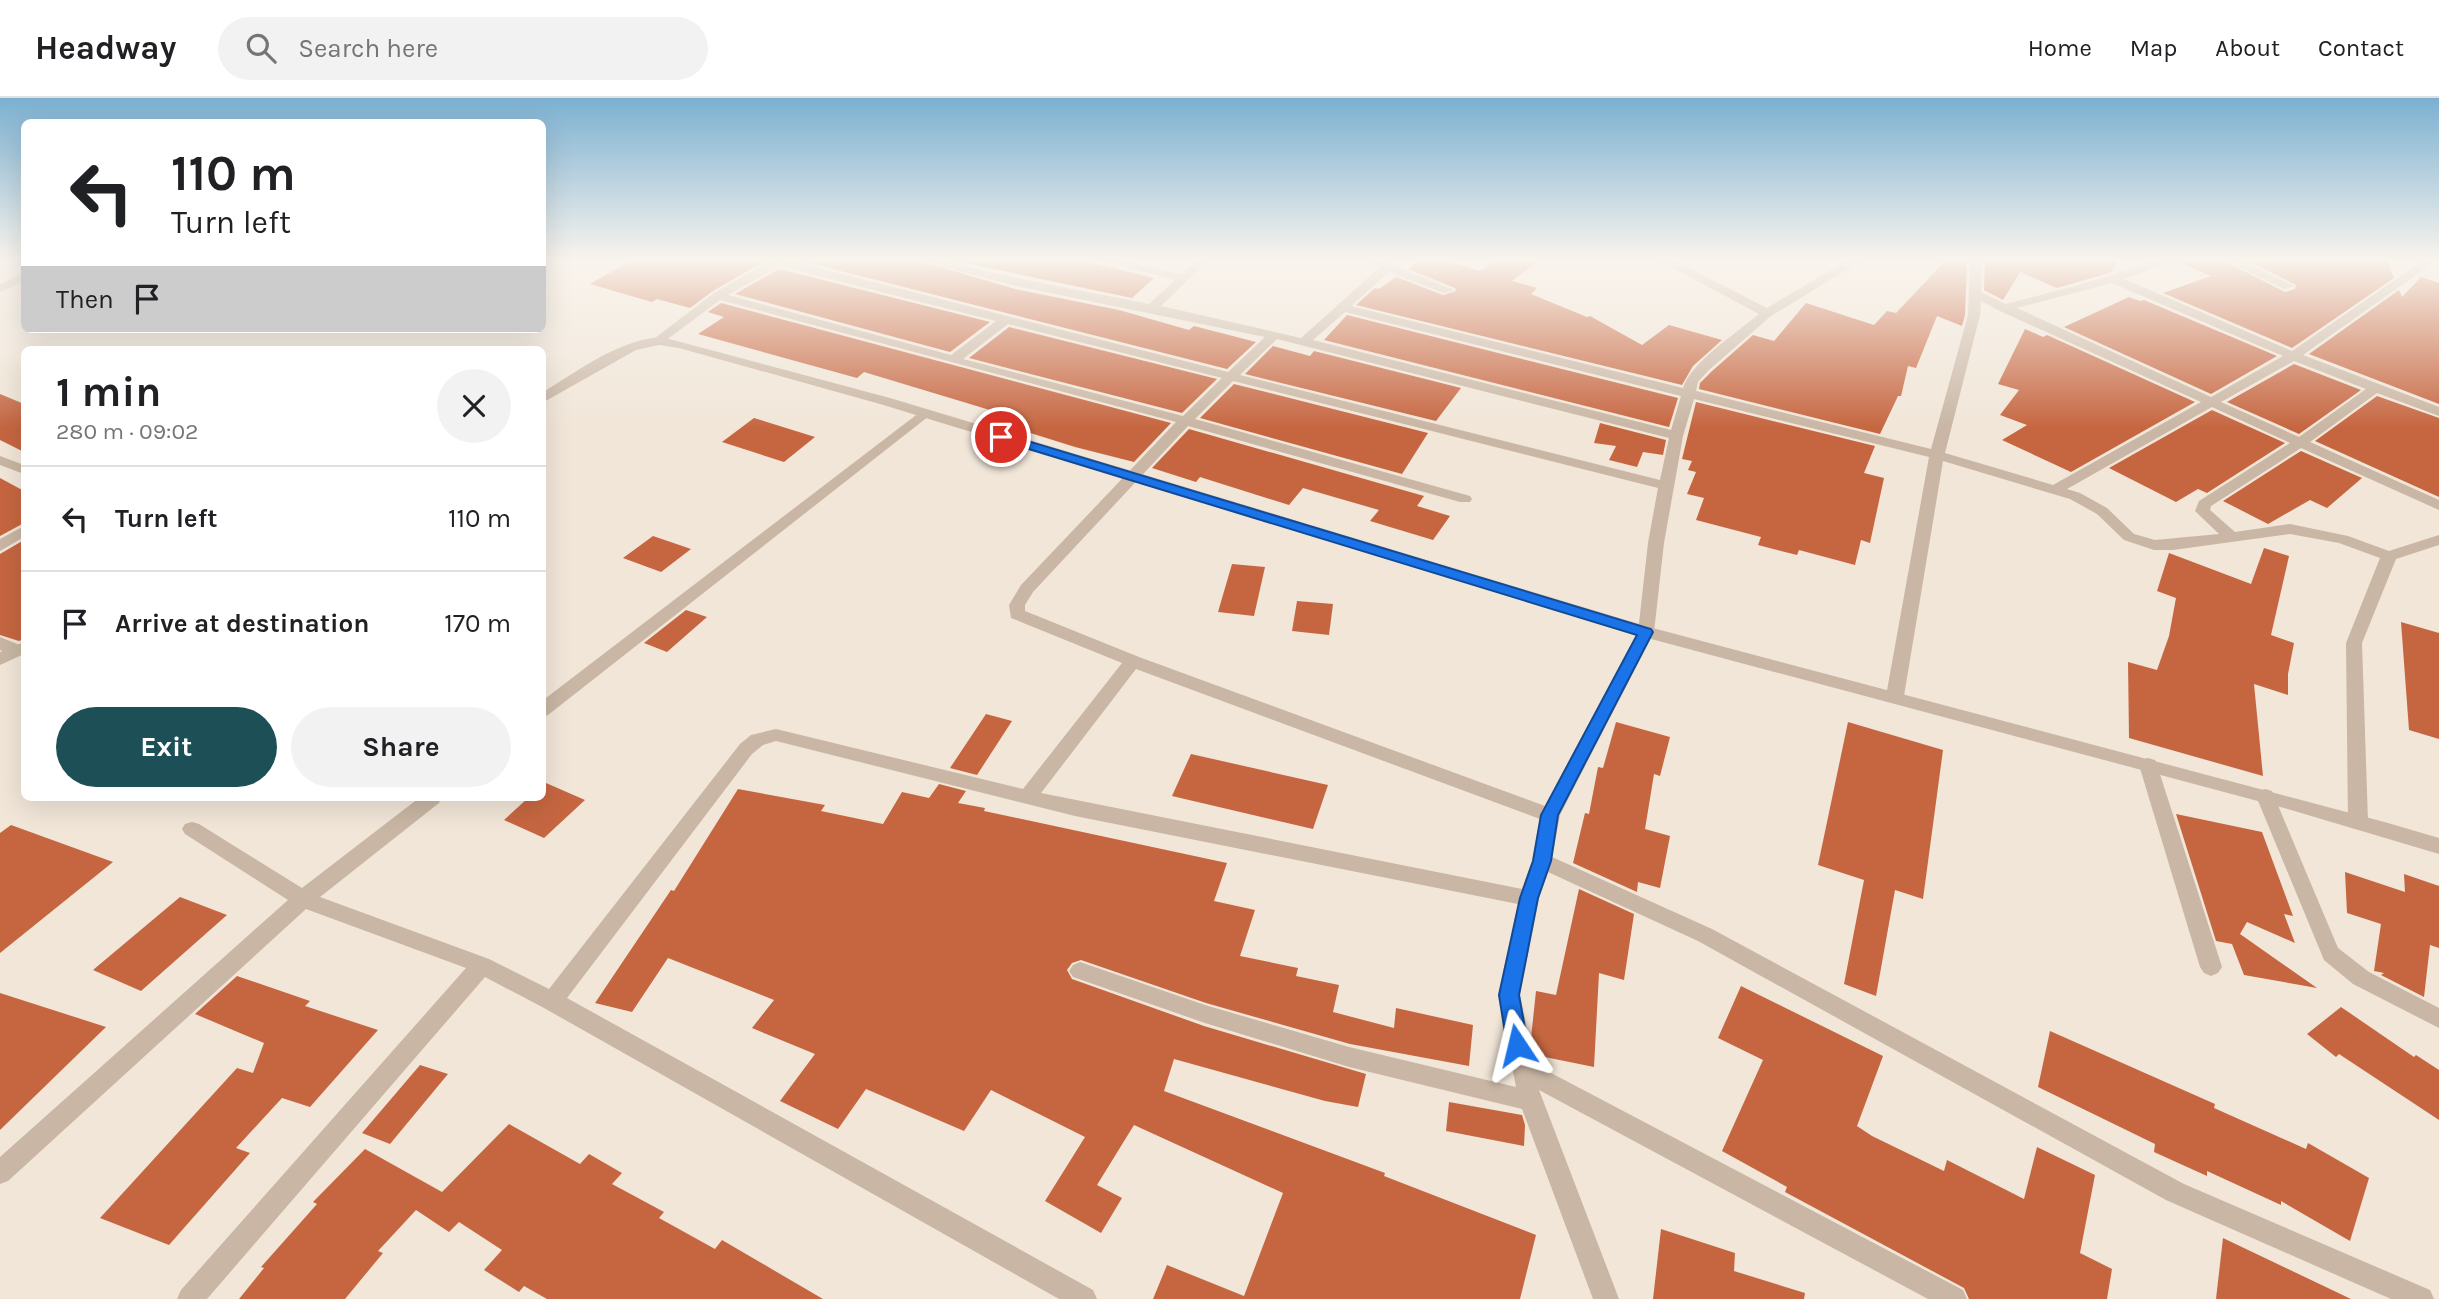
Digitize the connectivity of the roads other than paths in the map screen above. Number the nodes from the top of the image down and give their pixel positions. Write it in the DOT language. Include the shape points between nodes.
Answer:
graph roads {
  1 [pos="691,316"];
  2 [pos="792,316"];
  3 [pos="999,316"];
  4 [pos="1188,316"];
  5 [pos="1335,316"];
  6 [pos="1376,316"];
  7 [pos="1763,316"];
  8 [pos="1974,316"];
  9 [pos="2022,316"];
  10 [pos="2200,316"];
  11 [pos="2350,316"];
  12 [pos="1007,318"];
  13 [pos="1274,335"];
  14 [pos="657,341"];
  15 [pos="1304,342"];
  16 [pos="2293,356"];
  17 [pos="953,360"];
  18 [pos="1228,377"];
  19 [pos="2377,387"];
  20 [pos="1687,394"];
  21 [pos="546,397"];
  22 [pos="2209,402"];
  23 [pos="2439,412"];
  24 [pos="924,413"];
  25 [pos="1183,420"];
  26 [pos="1676,436"];
  27 [pos="2300,443"];
  28 [pos="1937,455"];
  29 [pos="0,460"];
  30 [pos="21,469"];
  31 [pos="1129,476"];
  32 [pos="1666,486"];
  33 [pos="2052,491"];
  34 [pos="1465,499"];
  35 [pos="2439,506"];
  36 [pos="21,533"];
  37 [pos="2232,537"];
  38 [pos="2439,540"];
  39 [pos="0,546"];
  40 [pos="2389,556"];
  41 [pos="1646,632"];
  42 [pos="13,647"];
  43 [pos="0,659"];
  44 [pos="1133,661"];
  45 [pos="1895,696"];
  46 [pos="546,709"];
  47 [pos="2148,765"];
  48 [pos="2265,796"];
  49 [pos="1027,798"];
  50 [pos="428,801"];
  51 [pos="1550,815"];
  52 [pos="2358,821"];
  53 [pos="192,830"];
  54 [pos="2439,846"];
  55 [pos="1542,861"];
  56 [pos="1529,898"];
  57 [pos="303,899"];
  58 [pos="482,965"];
  59 [pos="2211,967"];
  60 [pos="1080,971"];
  61 [pos="552,1001"];
  62 [pos="2439,1019"];
  63 [pos="1522,1069"];
  64 [pos="1530,1101"];
  65 [pos="0,1173"];
  66 [pos="1076,1297"];
  67 [pos="190,1299"];
  68 [pos="1606,1299"];
  69 [pos="1954,1299"];
  70 [pos="2421,1299"];
  1 -- 14 [label="street"];
  2 -- 17 [label="street"];
  3 -- 12 [label="street"];
  4 -- 13 [label="street"];
  5 -- 15 [label="street"];
  6 -- 20 [label="street"];
  7 -- 20 [label="street" via="1704,367"];
  8 -- 28 [label="street"];
  9 -- 22 [label="street"];
  10 -- 16 [label="street"];
  11 -- 16 [label="street"];
  12 -- 17 [label="street"];
  12 -- 18 [label="street"];
  13 -- 15 [label="street"];
  13 -- 18 [label="street"];
  14 -- 21 [label="street" via="612,357"];
  14 -- 24 [label="street"];
  15 -- 26 [label="street"];
  16 -- 19 [label="street"];
  16 -- 22 [label="street"];
  17 -- 25 [label="street"];
  18 -- 25 [label="street"];
  18 -- 32 [label="street"];
  19 -- 23 [label="street"];
  19 -- 27 [label="street"];
  20 -- 26 [label="street"];
  20 -- 28 [label="street"];
  22 -- 27 [label="street"];
  22 -- 33 [label="street"];
  24 -- 31 [label="street"];
  24 -- 46 [label="street"];
  25 -- 31 [label="street"];
  25 -- 34 [label="street"];
  26 -- 32 [label="street"];
  27 -- 35 [label="street"];
  27 -- 37 [label="street" via="2204,504 2202,511"];
  28 -- 33 [label="street"];
  28 -- 45 [label="street"];
  29 -- 30 [label="street"];
  31 -- 41 [label="street"];
  31 -- 44 [label="street" via="1027,589 1017,614"];
  32 -- 41 [label="street"];
  33 -- 37 [label="street" via="2075,496 2102,511 2129,537 2154,545"];
  36 -- 39 [label="street"];
  37 -- 40 [label="street" via="2291,529 2317,532"];
  38 -- 40 [label="street"];
  40 -- 52 [label="street" via="2354,643"];
  41 -- 45 [label="street"];
  41 -- 51 [label="street"];
  42 -- 43 [label="street"];
  44 -- 49 [label="street"];
  44 -- 51 [label="street"];
  45 -- 47 [label="street"];
  47 -- 48 [label="street"];
  47 -- 59 [label="street"];
  48 -- 52 [label="street"];
  48 -- 62 [label="street" via="2331,954 2361,978"];
  49 -- 56 [label="street"];
  49 -- 61 [label="street" via="776,735 757,740"];
  50 -- 57 [label="street"];
  51 -- 55 [label="street"];
  52 -- 54 [label="street"];
  53 -- 57 [label="street"];
  55 -- 56 [label="street"];
  55 -- 70 [label="street" via="1705,935 2175,1192"];
  56 -- 63 [label="street" via="1509,995"];
  57 -- 58 [label="street"];
  57 -- 65 [label="street"];
  58 -- 61 [label="street"];
  58 -- 67 [label="street"];
  60 -- 64 [label="street" via="1349,1057"];
  61 -- 66 [label="street"];
  63 -- 64 [label="street"];
  63 -- 69 [label="street"];
  64 -- 68 [label="street"];
}
